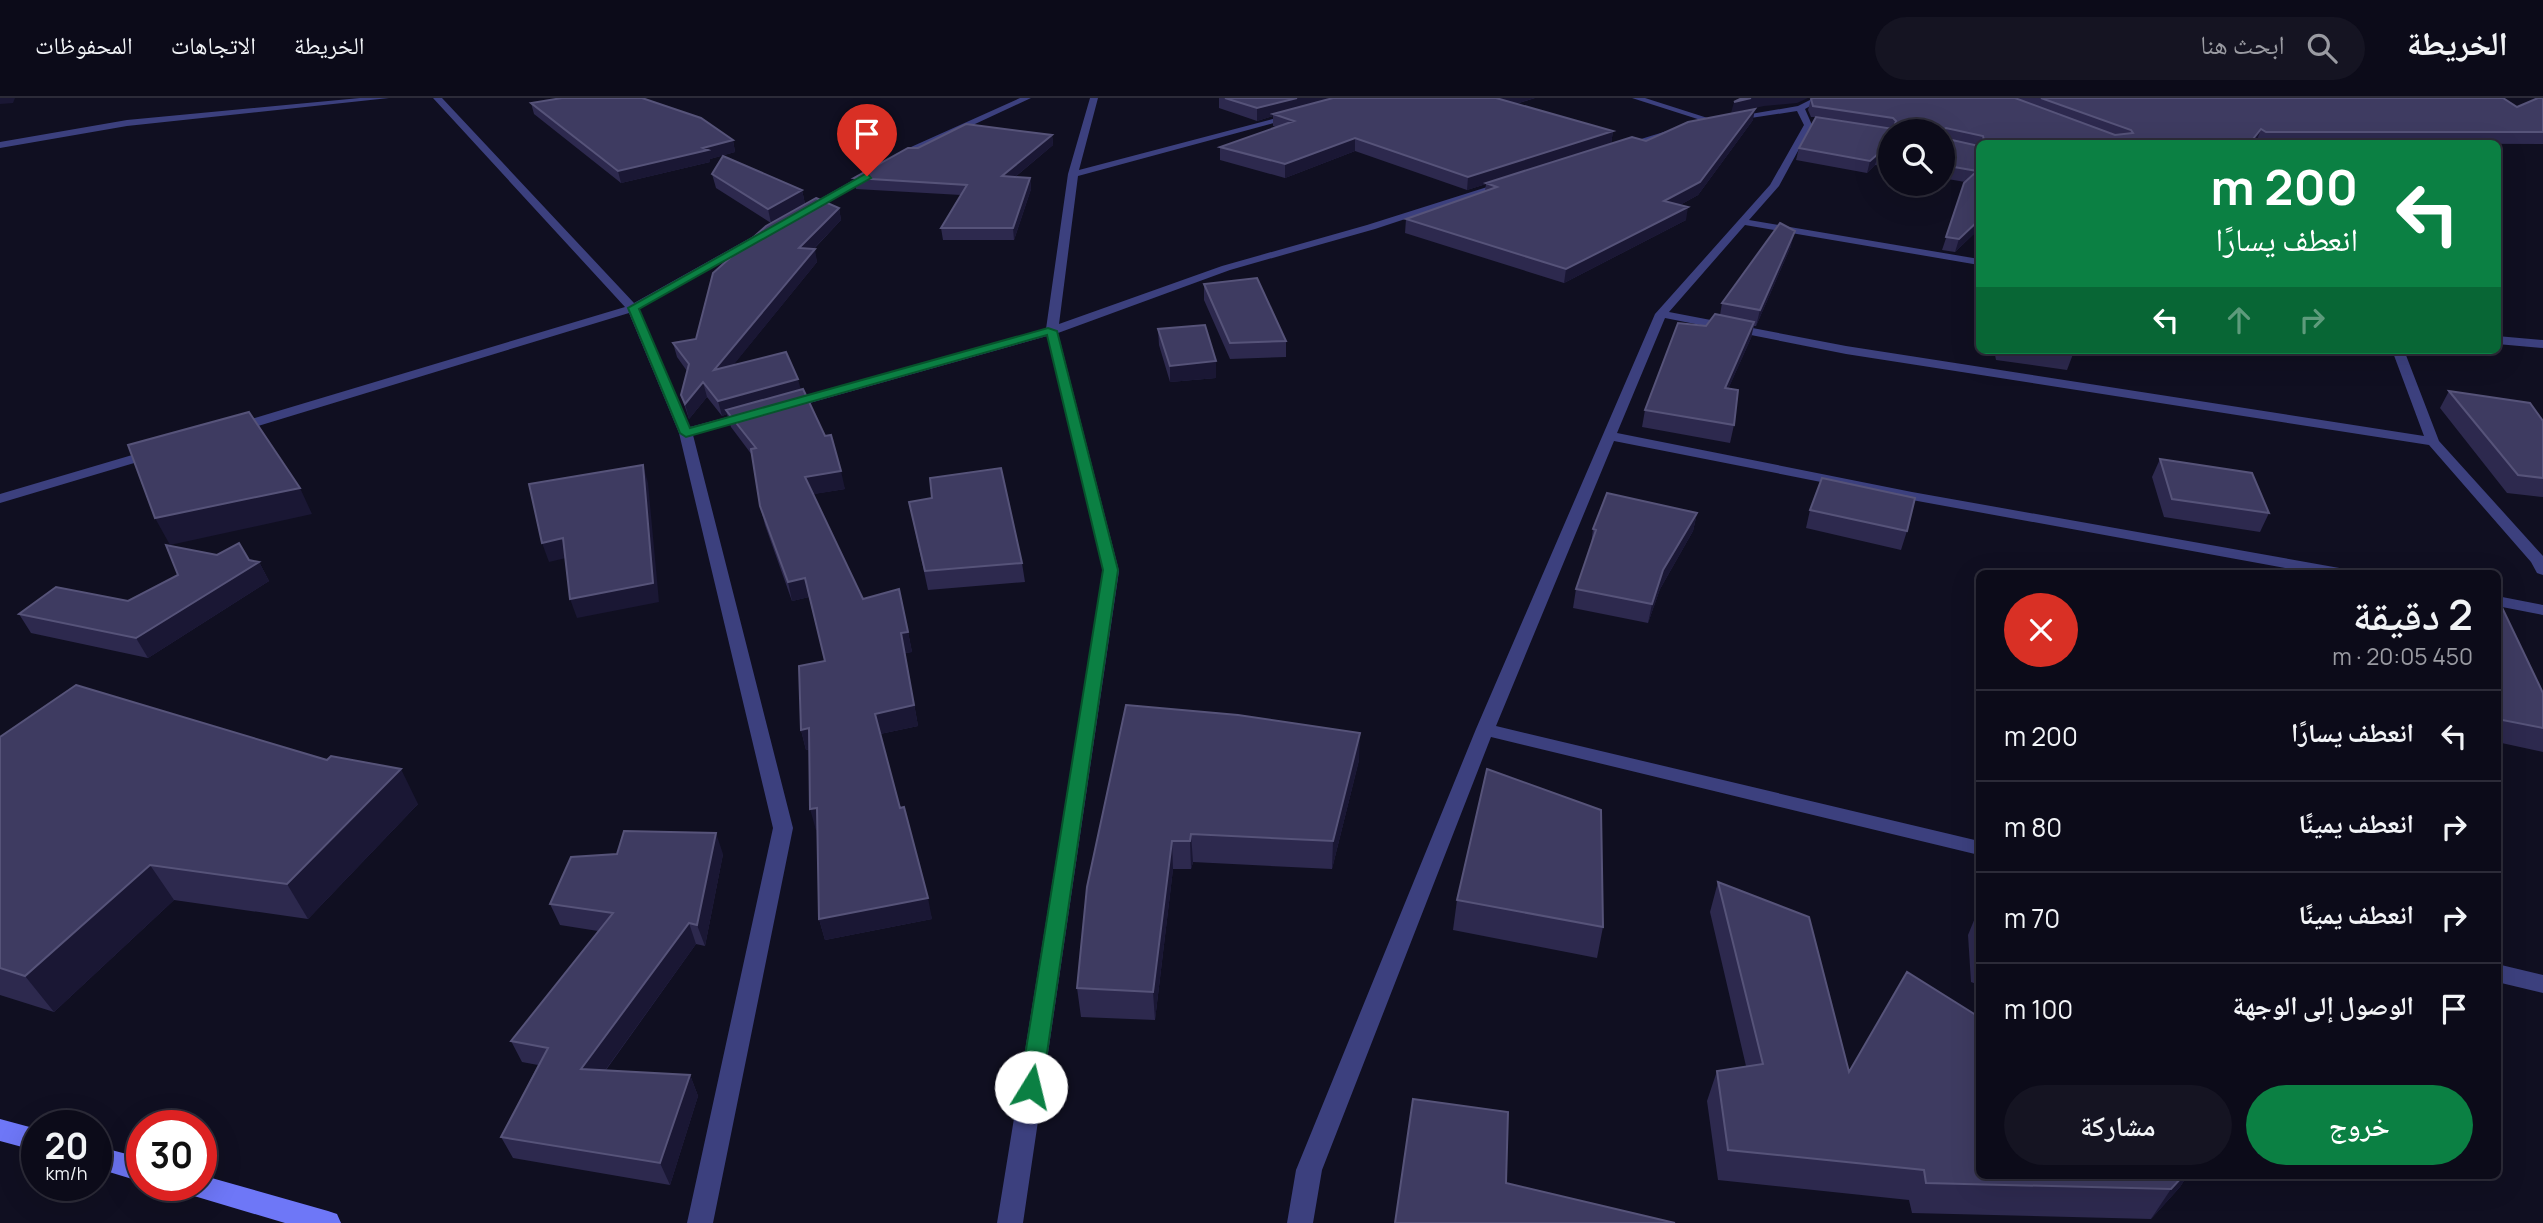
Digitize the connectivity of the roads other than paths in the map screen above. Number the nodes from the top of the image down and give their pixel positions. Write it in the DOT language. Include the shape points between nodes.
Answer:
graph roads {
  1 [pos="385,98"];
  2 [pos="437,98"];
  3 [pos="1027,98"];
  4 [pos="1094,98"];
  5 [pos="1636,98"];
  6 [pos="1820,98"];
  7 [pos="1310,112"];
  8 [pos="1808,117"];
  9 [pos="1713,121"];
  10 [pos="0,145"];
  11 [pos="1603,152"];
  12 [pos="1073,174"];
  13 [pos="1513,181"];
  14 [pos="785,222"];
  15 [pos="1743,222"];
  16 [pos="774,229"];
  17 [pos="1976,261"];
  18 [pos="633,308"];
  19 [pos="1661,314"];
  20 [pos="1052,331"];
  21 [pos="2501,340"];
  22 [pos="2543,344"];
  23 [pos="2400,354"];
  24 [pos="778,408"];
  25 [pos="764,411"];
  26 [pos="224,432"];
  27 [pos="686,433"];
  28 [pos="1610,436"];
  29 [pos="2433,442"];
  30 [pos="172,447"];
  31 [pos="0,499"];
  32 [pos="2541,564"];
  33 [pos="2323,570"];
  34 [pos="2501,602"];
  35 [pos="2543,610"];
  36 [pos="1485,729"];
  37 [pos="1976,847"];
  38 [pos="2501,974"];
  39 [pos="2543,984"];
  40 [pos="0,1130"];
  41 [pos="21,1136"];
  42 [pos="217,1192"];
  43 [pos="328,1223"];
  44 [pos="700,1223"];
  45 [pos="1010,1223"];
  46 [pos="1300,1223"];
  1 -- 10 [label="street" via="127,123"];
  2 -- 18 [label="street"];
  3 -- 14 [label="street" via="914,149"];
  4 -- 12 [label="street"];
  5 -- 9 [label="street"];
  6 -- 8 [label="street"];
  7 -- 12 [label="street"];
  8 -- 9 [label="street"];
  8 -- 15 [label="street" via="1808,125 1774,186"];
  9 -- 11 [label="street"];
  12 -- 20 [label="street"];
  13 -- 20 [label="street" via="1226,268"];
  15 -- 17 [label="street"];
  15 -- 19 [label="street"];
  16 -- 18 [label="street"];
  18 -- 26 [label="street"];
  18 -- 27 [label="street"];
  19 -- 28 [label="street"];
  19 -- 29 [label="street" via="1846,350"];
  20 -- 24 [label="street"];
  20 -- 45 [label="street" via="1111,570"];
  21 -- 22 [label="street"];
  23 -- 29 [label="street"];
  25 -- 27 [label="street"];
  27 -- 44 [label="street" via="783,828"];
  28 -- 33 [label="street"];
  28 -- 36 [label="street"];
  29 -- 32 [label="street"];
  30 -- 31 [label="street"];
  34 -- 35 [label="street"];
  36 -- 37 [label="street"];
  36 -- 46 [label="street" via="1309,1170"];
  38 -- 39 [label="street"];
  40 -- 41 [label="main road"];
  42 -- 43 [label="main road"];
}
